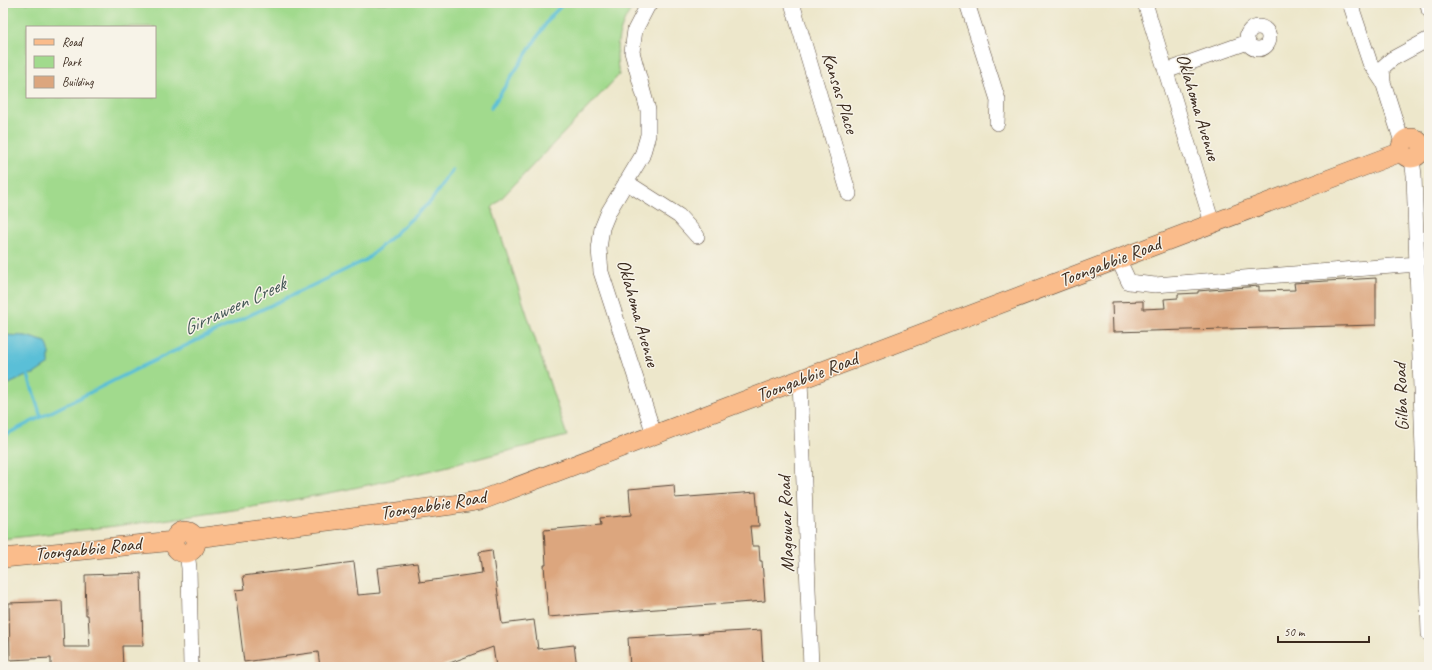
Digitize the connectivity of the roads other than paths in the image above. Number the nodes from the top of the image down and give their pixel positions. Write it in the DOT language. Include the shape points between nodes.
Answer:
graph roads {
  1 [pos="651,3"];
  2 [pos="792,3"];
  3 [pos="966,3"];
  4 [pos="1145,3"];
  5 [pos="1350,3"];
  6 [pos="1428,3"];
  7 [pos="1429,10"];
  8 [pos="1429,39"];
  9 [pos="1248,42"];
  10 [pos="1166,70"];
  11 [pos="1383,82"];
  12 [pos="997,123"];
  13 [pos="1413,147"];
  14 [pos="626,182"];
  15 [pos="849,194"];
  16 [pos="1212,223"];
  17 [pos="697,236"];
  18 [pos="1118,259"];
  19 [pos="1417,264"];
  20 [pos="800,380"];
  21 [pos="654,434"];
  22 [pos="185,544"];
  23 [pos="3,558"];
  24 [pos="1429,634"];
  25 [pos="191,667"];
  26 [pos="811,667"];
  1 -- 14 [label="street, Oklahoma Avenue" via="635,30 632,52 648,110 648,135 642,156"];
  2 -- 15 [label="street, Kansas Place"];
  3 -- 12 [label="street" via="998,100"];
  4 -- 10 [label="street, Oklahoma Avenue"];
  5 -- 11 [label="street" via="1370,63"];
  6 -- 7 [label="street"];
  8 -- 11 [label="street" via="1387,63 1382,68"];
  9 -- 10 [label="street"];
  10 -- 16 [label="street, Oklahoma Avenue"];
  11 -- 13 [label="street, Gilba Road"];
  13 -- 16 [label="main road, Toongabbie Road"];
  13 -- 19 [label="street, Gilba Road"];
  14 -- 17 [label="street" via="679,216"];
  14 -- 21 [label="street, Oklahoma Avenue" via="602,228 599,250 601,272"];
  16 -- 18 [label="main road, Toongabbie Road"];
  18 -- 19 [label="street" via="1128,282 1155,285"];
  18 -- 20 [label="main road, Toongabbie Road"];
  19 -- 24 [label="street, Gilba Road"];
  20 -- 21 [label="main road, Toongabbie Road"];
  20 -- 26 [label="street, Magowar Road"];
  21 -- 22 [label="main road, Toongabbie Road" via="482,500"];
  22 -- 23 [label="main road, Toongabbie Road"];
  22 -- 25 [label="street"];
}
